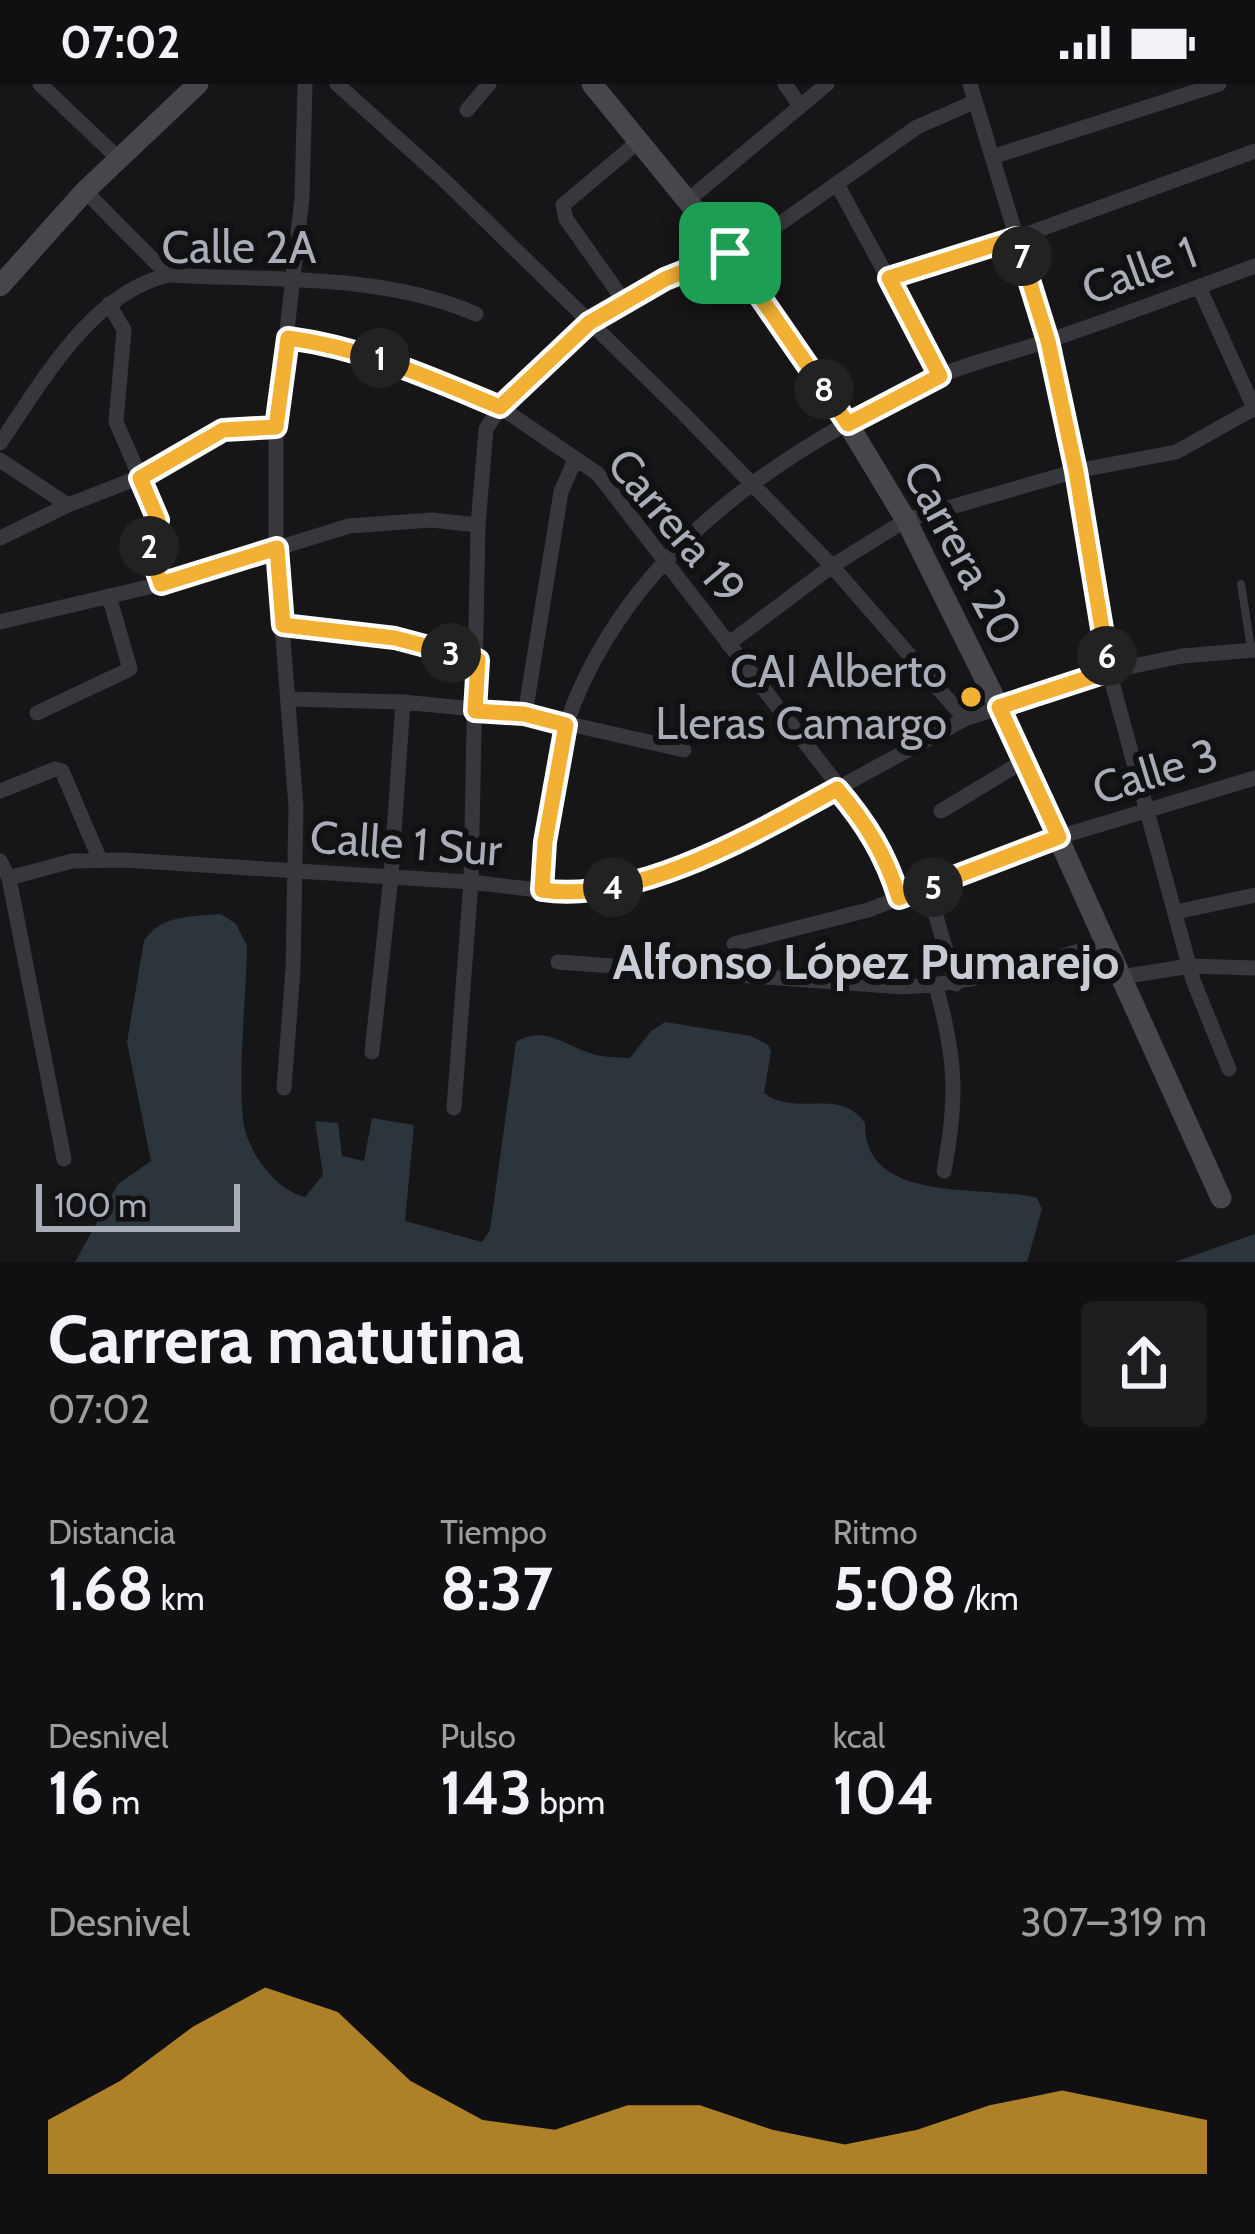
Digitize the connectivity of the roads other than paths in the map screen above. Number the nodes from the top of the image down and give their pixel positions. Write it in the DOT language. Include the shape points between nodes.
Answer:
graph roads {
  1 [pos="40,84"];
  2 [pos="198,84"];
  3 [pos="305,84"];
  4 [pos="337,84"];
  5 [pos="489,84"];
  6 [pos="592,84"];
  7 [pos="784,84"];
  8 [pos="826,84"];
  9 [pos="1219,84"];
  10 [pos="972,93"];
  11 [pos="800,106"];
  12 [pos="466,110"];
  13 [pos="639,141"];
  14 [pos="1255,151"];
  15 [pos="992,157"];
  16 [pos="118,158"];
  17 [pos="837,184"];
  18 [pos="85,191"];
  19 [pos="687,201"];
  20 [pos="1016,238"];
  21 [pos="730,253"];
  22 [pos="1255,266"];
  23 [pos="168,275"];
  24 [pos="889,278"];
  25 [pos="292,283"];
  26 [pos="0,286"];
  27 [pos="1198,287"];
  28 [pos="624,301"];
  29 [pos="109,304"];
  30 [pos="476,314"];
  31 [pos="589,323"];
  32 [pos="288,338"];
  33 [pos="1048,341"];
  34 [pos="940,376"];
  35 [pos="500,407"];
  36 [pos="1255,409"];
  37 [pos="848,424"];
  38 [pos="276,427"];
  39 [pos="0,443"];
  40 [pos="0,460"];
  41 [pos="575,460"];
  42 [pos="1076,471"];
  43 [pos="140,478"];
  44 [pos="751,482"];
  45 [pos="68,505"];
  46 [pos="906,520"];
  47 [pos="478,524"];
  48 [pos="0,538"];
  49 [pos="277,548"];
  50 [pos="664,560"];
  51 [pos="832,566"];
  52 [pos="1241,584"];
  53 [pos="110,596"];
  54 [pos="0,622"];
  55 [pos="283,625"];
  56 [pos="728,644"];
  57 [pos="1253,650"];
  58 [pos="478,660"];
  59 [pos="1109,671"];
  60 [pos="288,699"];
  61 [pos="403,702"];
  62 [pos="999,707"];
  63 [pos="475,711"];
  64 [pos="37,713"];
  65 [pos="524,714"];
  66 [pos="965,719"];
  67 [pos="566,725"];
  68 [pos="684,750"];
  69 [pos="1024,761"];
  70 [pos="1255,778"];
  71 [pos="837,789"];
  72 [pos="0,791"];
  73 [pos="941,811"];
  74 [pos="1146,812"];
  75 [pos="1059,837"];
  76 [pos="100,860"];
  77 [pos="0,861"];
  78 [pos="295,871"];
  79 [pos="391,876"];
  80 [pos="8,878"];
  81 [pos="471,882"];
  82 [pos="928,889"];
  83 [pos="542,890"];
  84 [pos="1255,895"];
  85 [pos="899,898"];
  86 [pos="1176,912"];
  87 [pos="734,944"];
  88 [pos="1106,944"];
  89 [pos="558,962"];
  90 [pos="1190,967"];
  91 [pos="1255,968"];
  92 [pos="1121,977"];
  93 [pos="956,984"];
  94 [pos="936,986"];
  95 [pos="372,1052"];
  96 [pos="1229,1069"];
  97 [pos="284,1088"];
  98 [pos="454,1108"];
  99 [pos="64,1159"];
  100 [pos="944,1171"];
  101 [pos="1221,1198"];
  1 -- 16 [label="street"];
  2 -- 16 [label="street"];
  3 -- 25 [label="street"];
  4 -- 31 [label="street"];
  5 -- 12 [label="street"];
  6 -- 13 [label="street, Carrera 20"];
  7 -- 11 [label="street"];
  8 -- 11 [label="street"];
  9 -- 15 [label="street"];
  10 -- 15 [label="street"];
  10 -- 17 [label="street"];
  11 -- 19 [label="street"];
  13 -- 19 [label="street, Carrera 20"];
  13 -- 28 [label="street" via="562,205"];
  14 -- 20 [label="street"];
  15 -- 20 [label="street"];
  16 -- 18 [label="street"];
  17 -- 21 [label="street"];
  17 -- 24 [label="street"];
  18 -- 23 [label="street"];
  18 -- 26 [label="street"];
  19 -- 21 [label="street, Carrera 20"];
  20 -- 24 [label="street"];
  20 -- 33 [label="street"];
  21 -- 28 [label="street"];
  21 -- 37 [label="street, Carrera 20"];
  22 -- 27 [label="street, Calle 1"];
  23 -- 25 [label="street, Calle 2A"];
  23 -- 29 [label="street, Calle 2A"];
  24 -- 34 [label="street"];
  25 -- 30 [label="street, Calle 2A" via="395,287"];
  25 -- 32 [label="street"];
  27 -- 33 [label="street, Calle 1"];
  27 -- 36 [label="street"];
  28 -- 31 [label="street"];
  29 -- 39 [label="street, Calle 2A"];
  29 -- 43 [label="street" via="124,330 116,422"];
  31 -- 35 [label="street"];
  31 -- 44 [label="street"];
  32 -- 35 [label="street, Carrera 19" via="392,362"];
  32 -- 38 [label="street"];
  33 -- 34 [label="street, Calle 1"];
  33 -- 42 [label="street"];
  34 -- 37 [label="street, Calle 1"];
  35 -- 41 [label="street, Carrera 19"];
  35 -- 47 [label="street" via="483,444"];
  36 -- 42 [label="street" via="1176,452"];
  37 -- 44 [label="street, Calle 1"];
  37 -- 46 [label="street, Carrera 20"];
  38 -- 43 [label="street" via="223,430"];
  38 -- 49 [label="street"];
  40 -- 45 [label="street"];
  41 -- 50 [label="street, Carrera 19" via="598,474"];
  41 -- 65 [label="street" via="561,492"];
  42 -- 46 [label="street"];
  42 -- 59 [label="street"];
  43 -- 45 [label="street"];
  44 -- 50 [label="street, Calle 1"];
  44 -- 51 [label="street"];
  45 -- 48 [label="street"];
  46 -- 51 [label="street"];
  46 -- 62 [label="street, Carrera 20"];
  47 -- 49 [label="street" via="387,520"];
  47 -- 58 [label="street"];
  49 -- 53 [label="street"];
  49 -- 55 [label="street"];
  50 -- 56 [label="street, Carrera 19"];
  50 -- 67 [label="street, Calle 1" via="610,630"];
  51 -- 56 [label="street"];
  51 -- 66 [label="street"];
  52 -- 57 [label="lane"];
  53 -- 54 [label="street"];
  53 -- 64 [label="street" via="130,669"];
  55 -- 58 [label="street" via="395,638"];
  55 -- 60 [label="street"];
  56 -- 71 [label="street, Carrera 19"];
  57 -- 59 [label="street, Calle 1 Sur"];
  58 -- 63 [label="street"];
  59 -- 62 [label="street, Calle 1 Sur"];
  59 -- 74 [label="street"];
  60 -- 61 [label="street"];
  60 -- 78 [label="street"];
  61 -- 63 [label="street"];
  61 -- 79 [label="street"];
  62 -- 66 [label="street, Calle 1 Sur"];
  62 -- 69 [label="street, Carrera 20"];
  63 -- 65 [label="street"];
  63 -- 81 [label="street"];
  65 -- 67 [label="street"];
  66 -- 71 [label="street, Calle 1 Sur"];
  67 -- 68 [label="street"];
  67 -- 83 [label="street, Calle 1"];
  69 -- 73 [label="street"];
  69 -- 75 [label="street, Carrera 20"];
  70 -- 74 [label="street, Calle 3"];
  71 -- 83 [label="street, Calle 1 Sur" via="659,872 601,890"];
  71 -- 85 [label="street, Carrera 19" via="866,823"];
  72 -- 76 [label="street" via="62,771"];
  74 -- 75 [label="street, Calle 3"];
  74 -- 86 [label="street"];
  75 -- 82 [label="street, Calle 3"];
  75 -- 88 [label="street, Carrera 20"];
  76 -- 78 [label="street, Calle 1 Sur"];
  76 -- 80 [label="street, Calle 1 Sur"];
  77 -- 80 [label="street"];
  78 -- 79 [label="street, Calle 1 Sur"];
  78 -- 97 [label="street"];
  79 -- 81 [label="street, Calle 1 Sur"];
  79 -- 95 [label="street"];
  80 -- 99 [label="street"];
  81 -- 83 [label="street, Calle 1 Sur"];
  81 -- 98 [label="street"];
  82 -- 85 [label="street, Calle 3"];
  82 -- 93 [label="street"];
  84 -- 86 [label="street"];
  85 -- 87 [label="street, Calle 3"];
  86 -- 90 [label="street"];
  88 -- 92 [label="street, Carrera 20"];
  88 -- 93 [label="street"];
  89 -- 94 [label="street"];
  90 -- 91 [label="street"];
  90 -- 92 [label="street"];
  90 -- 96 [label="street"];
  92 -- 101 [label="street, Carrera 20"];
  93 -- 94 [label="street"];
  94 -- 100 [label="street" via="953,1046 955,1109"];
}
